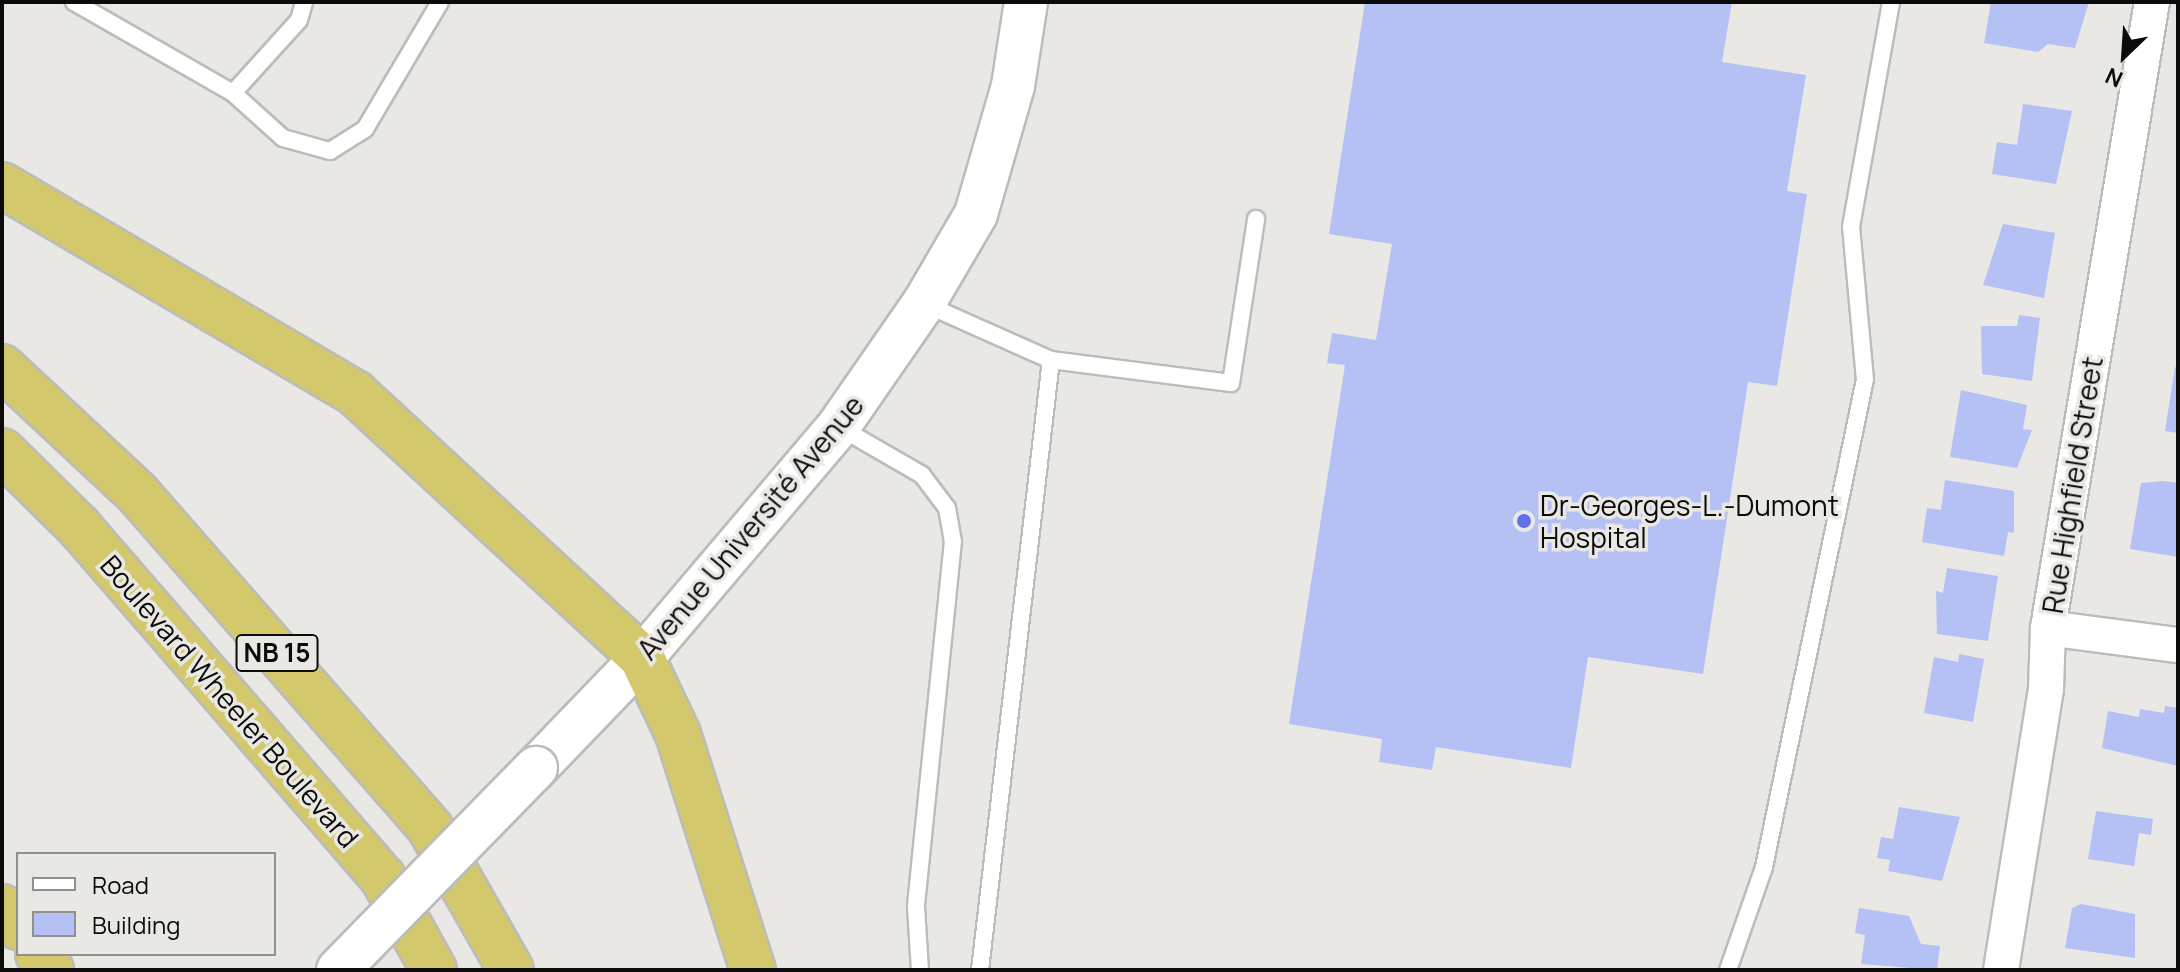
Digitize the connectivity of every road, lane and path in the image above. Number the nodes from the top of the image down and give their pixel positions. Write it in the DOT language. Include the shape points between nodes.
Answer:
graph roads {
  1 [pos="74,2"];
  2 [pos="304,2"];
  3 [pos="440,2"];
  4 [pos="1026,2"];
  5 [pos="1891,2"];
  6 [pos="2152,2"];
  7 [pos="233,93"];
  8 [pos="2,185"];
  9 [pos="1256,219"];
  10 [pos="924,303"];
  11 [pos="1051,360"];
  12 [pos="2,367"];
  13 [pos="838,427"];
  14 [pos="2,451"];
  15 [pos="2048,628"];
  16 [pos="2178,645"];
  17 [pos="642,658"];
  18 [pos="2,907"];
  19 [pos="16,924"];
  20 [pos="338,970"];
  21 [pos="434,970"];
  22 [pos="511,970"];
  23 [pos="753,970"];
  24 [pos="920,970"];
  25 [pos="980,970"];
  26 [pos="1728,970"];
  27 [pos="2001,970"];
  1 -- 7 [label="lane"];
  2 -- 7 [label="lane" via="299,20"];
  3 -- 7 [label="lane" via="365,129 330,151 283,138"];
  4 -- 10 [label="street, Avenue Université Avenue" via="1013,86 976,214"];
  5 -- 26 [label="lane" via="1851,227 1865,380 1764,867"];
  6 -- 15 [label="street, Rue Highfield Street"];
  8 -- 17 [label="highway" via="355,393"];
  9 -- 11 [label="lane" via="1231,383"];
  10 -- 11 [label="lane"];
  10 -- 13 [label="street, Avenue Université Avenue"];
  11 -- 25 [label="lane"];
  12 -- 22 [label="highway, NB 15" via="138,494 430,828"];
  13 -- 17 [label="street, Avenue Université Avenue"];
  13 -- 24 [label="lane" via="922,475 947,508 953,541 916,907"];
  14 -- 21 [label="highway, Boulevard Wheeler Boulevard / NB 15" via="79,527 383,878"];
  15 -- 16 [label="street"];
  15 -- 27 [label="street, Rue Highfield Street" via="2046,689"];
  17 -- 20 [label="street, Avenue Université Avenue, bridge"];
  17 -- 23 [label="highway" via="678,734"];
  18 -- 19 [label="highway"];
}
